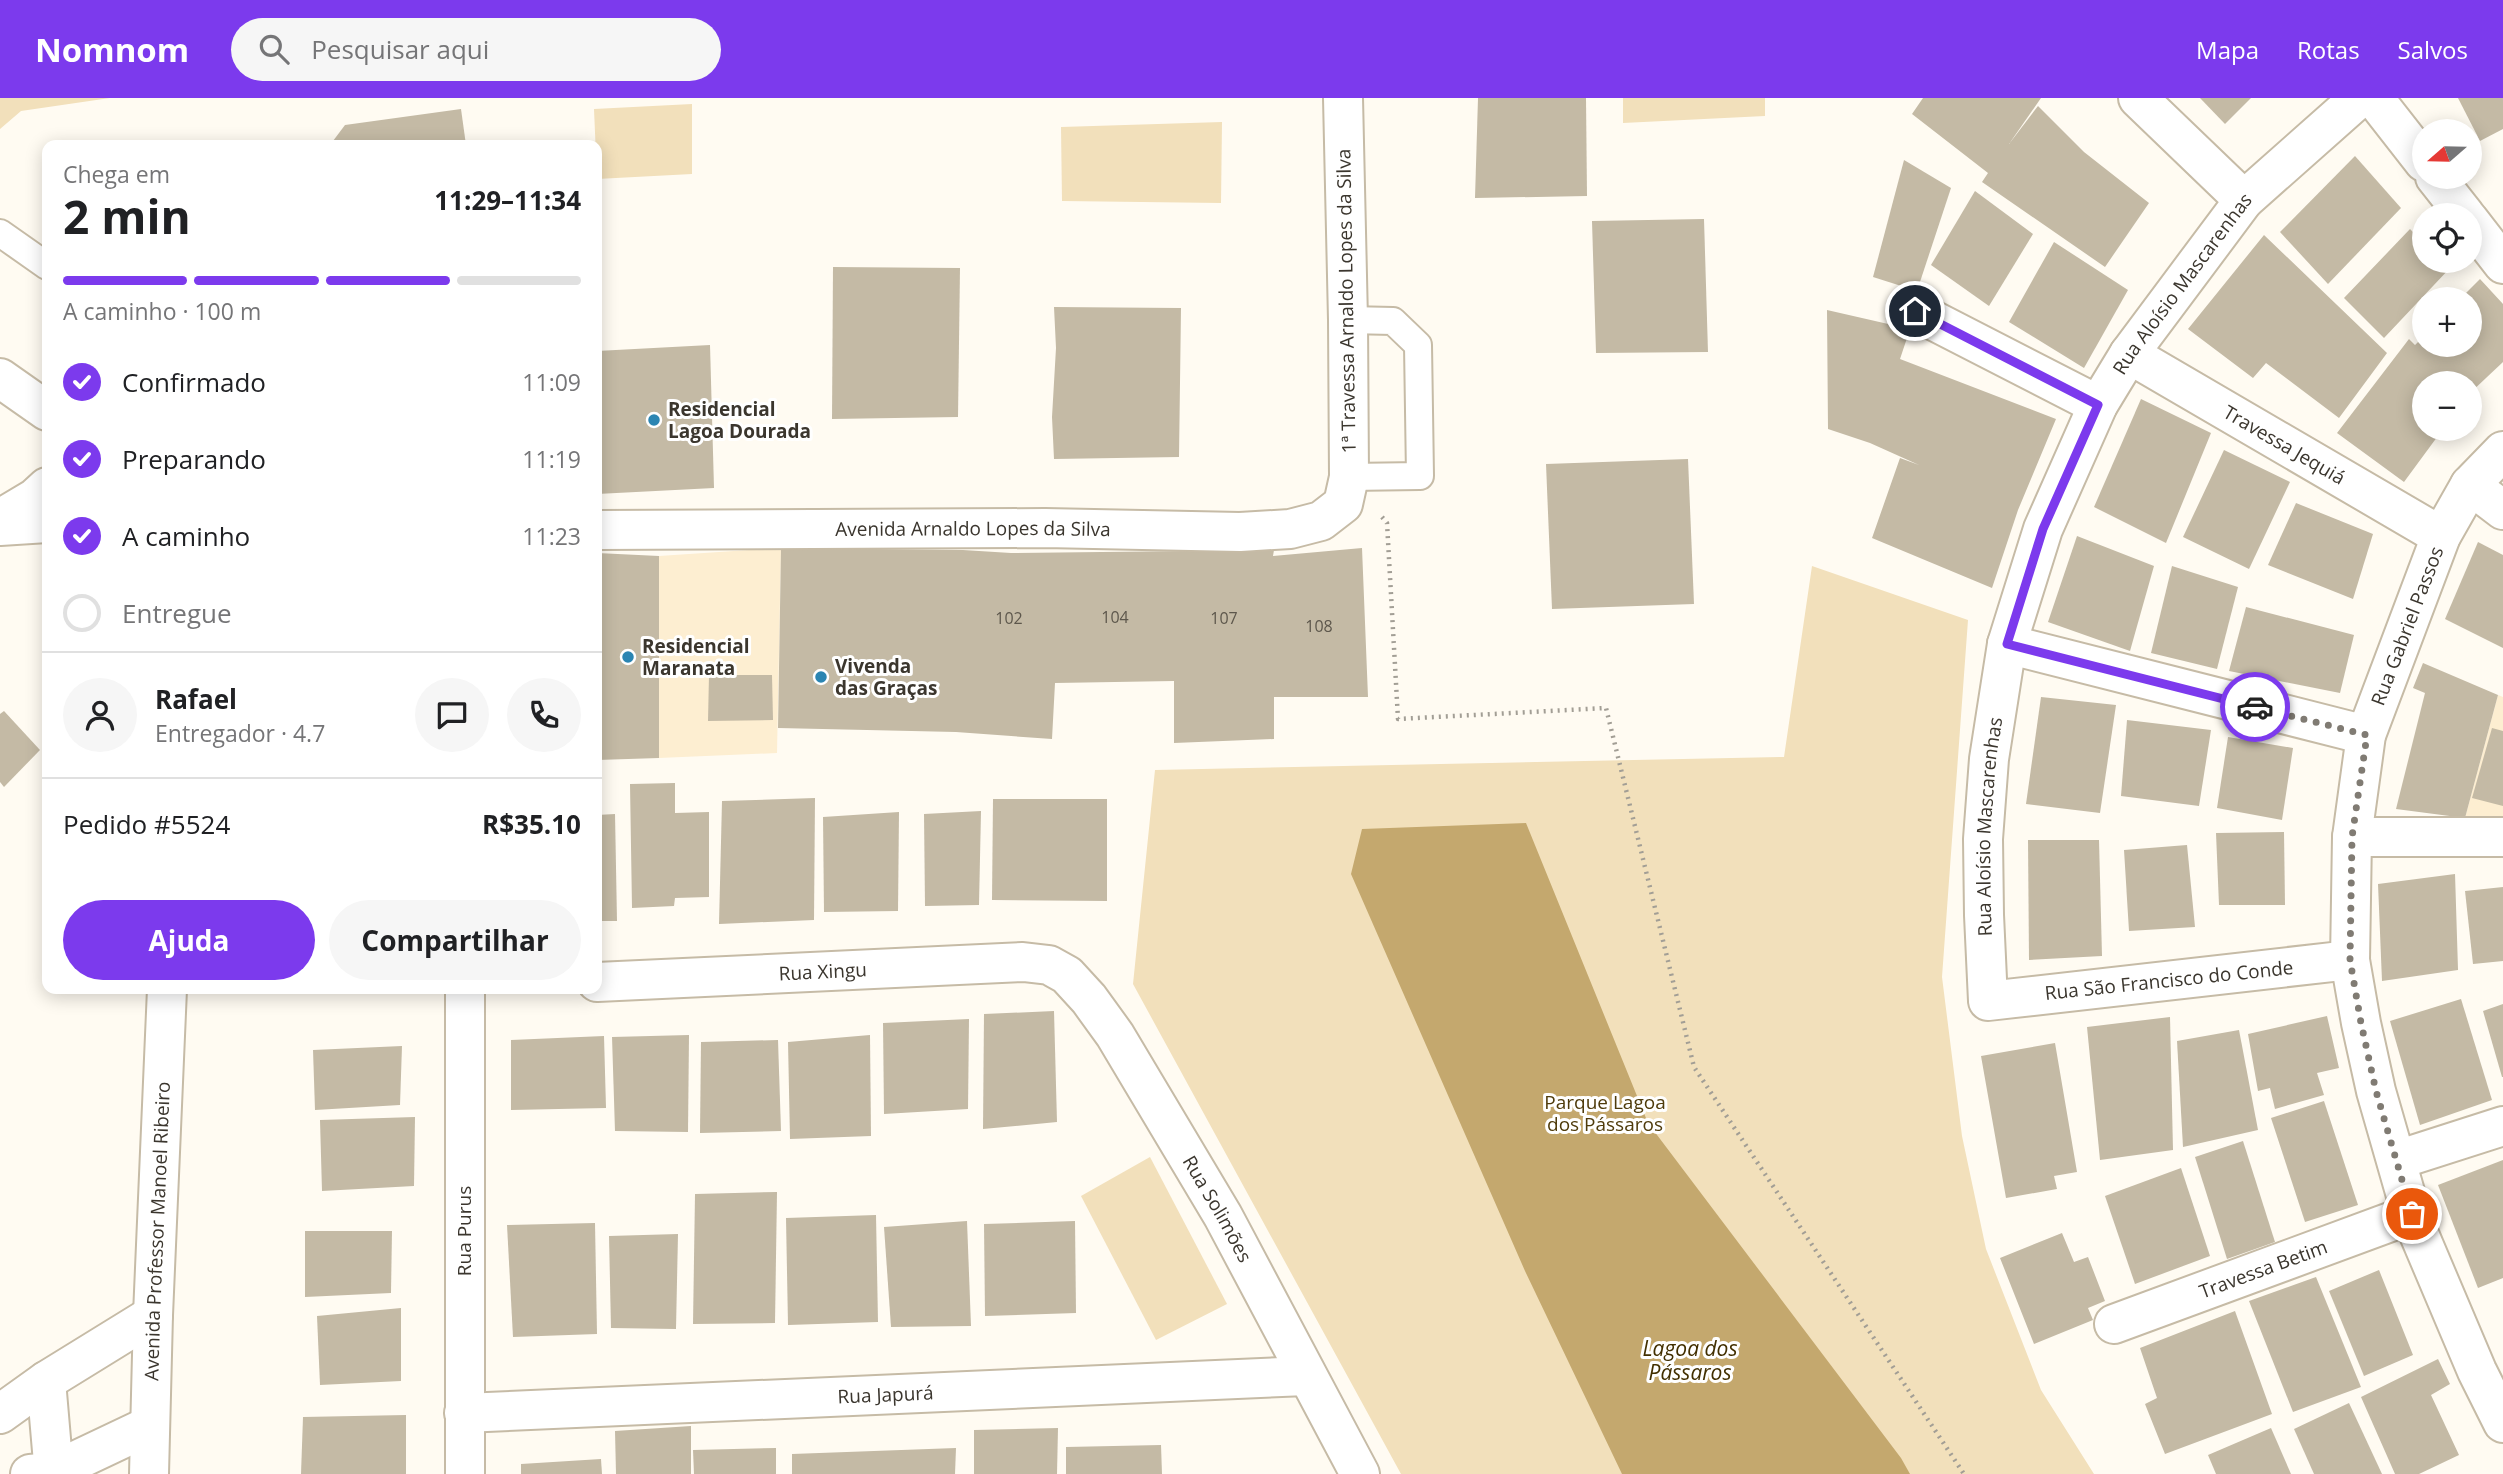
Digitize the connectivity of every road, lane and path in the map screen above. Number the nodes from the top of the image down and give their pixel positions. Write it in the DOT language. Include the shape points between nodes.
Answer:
graph roads {
  1 [pos="1343,98"];
  2 [pos="2138,98"];
  3 [pos="2359,98"];
  4 [pos="2374,98"];
  5 [pos="2412,147"];
  6 [pos="2444,189"];
  7 [pos="2244,200"];
  8 [pos="2456,203"];
  9 [pos="0,233"];
  10 [pos="2482,237"];
  11 [pos="42,262"];
  12 [pos="2503,264"];
  13 [pos="1915,311"];
  14 [pos="1348,320"];
  15 [pos="2129,355"];
  16 [pos="0,378"];
  17 [pos="2098,405"];
  18 [pos="42,407"];
  19 [pos="2503,451"];
  20 [pos="2470,485"];
  21 [pos="1346,490"];
  22 [pos="42,492"];
  23 [pos="2503,510"];
  24 [pos="0,519"];
  25 [pos="42,523"];
  26 [pos="0,526"];
  27 [pos="602,530"];
  28 [pos="2441,536"];
  29 [pos="2007,644"];
  30 [pos="2367,735"];
  31 [pos="2352,837"];
  32 [pos="2503,838"];
  33 [pos="2350,960"];
  34 [pos="1049,965"];
  35 [pos="602,982"];
  36 [pos="167,994"];
  37 [pos="465,994"];
  38 [pos="1988,1001"];
  39 [pos="2503,1126"];
  40 [pos="2397,1160"];
  41 [pos="2412,1214"];
  42 [pos="153,1315"];
  43 [pos="2114,1324"];
  44 [pos="1306,1376"];
  45 [pos="46,1381"];
  46 [pos="0,1413"];
  47 [pos="464,1413"];
  48 [pos="2503,1423"];
  49 [pos="149,1426"];
  50 [pos="45,1473"];
  51 [pos="149,1474"];
  52 [pos="465,1474"];
  53 [pos="1360,1474"];
  54 [pos="1964,1474"];
  1 -- 14 [label="street, 1ª Travessa Arnaldo Lopes da Silva"];
  2 -- 7 [label="street"];
  3 -- 7 [label="street, Rua Aloísio Mascarenhas"];
  4 -- 5 [label="street"];
  6 -- 8 [label="street"];
  7 -- 15 [label="street, Rua Aloísio Mascarenhas"];
  9 -- 11 [label="lane"];
  10 -- 12 [label="street"];
  13 -- 17 [label="street"];
  14 -- 21 [label="street, 1ª Travessa Arnaldo Lopes da Silva"];
  14 -- 21 [label="lane" via="1393,321 1418,345 1420,476"];
  15 -- 17 [label="street, Rua Aloísio Mascarenhas"];
  15 -- 28 [label="street, Travessa Jequiá"];
  16 -- 18 [label="street"];
  17 -- 29 [label="street, Rua Aloísio Mascarenhas" via="2043,529"];
  19 -- 20 [label="street, Rua Gabriel Passos"];
  20 -- 23 [label="street"];
  20 -- 28 [label="street, Rua Gabriel Passos"];
  21 -- 27 [label="street, Avenida Arnaldo Lopes da Silva" via="1321,521 1290,529 1240,532"];
  21 -- 54 [label="path" via="1387,523 1398,719 1606,708 1694,1067"];
  22 -- 24 [label="street"];
  25 -- 26 [label="street"];
  28 -- 30 [label="street, Rua Gabriel Passos"];
  29 -- 30 [label="street"];
  29 -- 38 [label="street, Rua Aloísio Mascarenhas" via="1989,759 1983,839"];
  30 -- 31 [label="street, Rua Gabriel Passos"];
  31 -- 32 [label="street"];
  31 -- 33 [label="street, Rua Gabriel Passos"];
  33 -- 38 [label="street, Rua São Francisco do Conde"];
  33 -- 40 [label="street, Rua Gabriel Passos" via="2376,1091"];
  34 -- 35 [label="street, Rua Xingu" via="1023,962"];
  34 -- 44 [label="street, Rua Solimões" via="1067,975 1115,1035 1223,1216"];
  36 -- 42 [label="street, Avenida Professor Manoel Ribeiro"];
  37 -- 47 [label="street, Rua Purus"];
  39 -- 40 [label="street"];
  40 -- 41 [label="street, Rua Gabriel Passos"];
  41 -- 43 [label="street, Travessa Betim"];
  41 -- 48 [label="street, Rua Gabriel Passos"];
  42 -- 45 [label="street"];
  42 -- 49 [label="street, Avenida Professor Manoel Ribeiro"];
  44 -- 47 [label="street, Rua Japurá"];
  44 -- 53 [label="street, Rua Solimões"];
  45 -- 46 [label="street"];
  45 -- 50 [label="street"];
  47 -- 52 [label="street, Rua Purus"];
  49 -- 50 [label="street"];
  49 -- 51 [label="street, Avenida Professor Manoel Ribeiro"];
}
